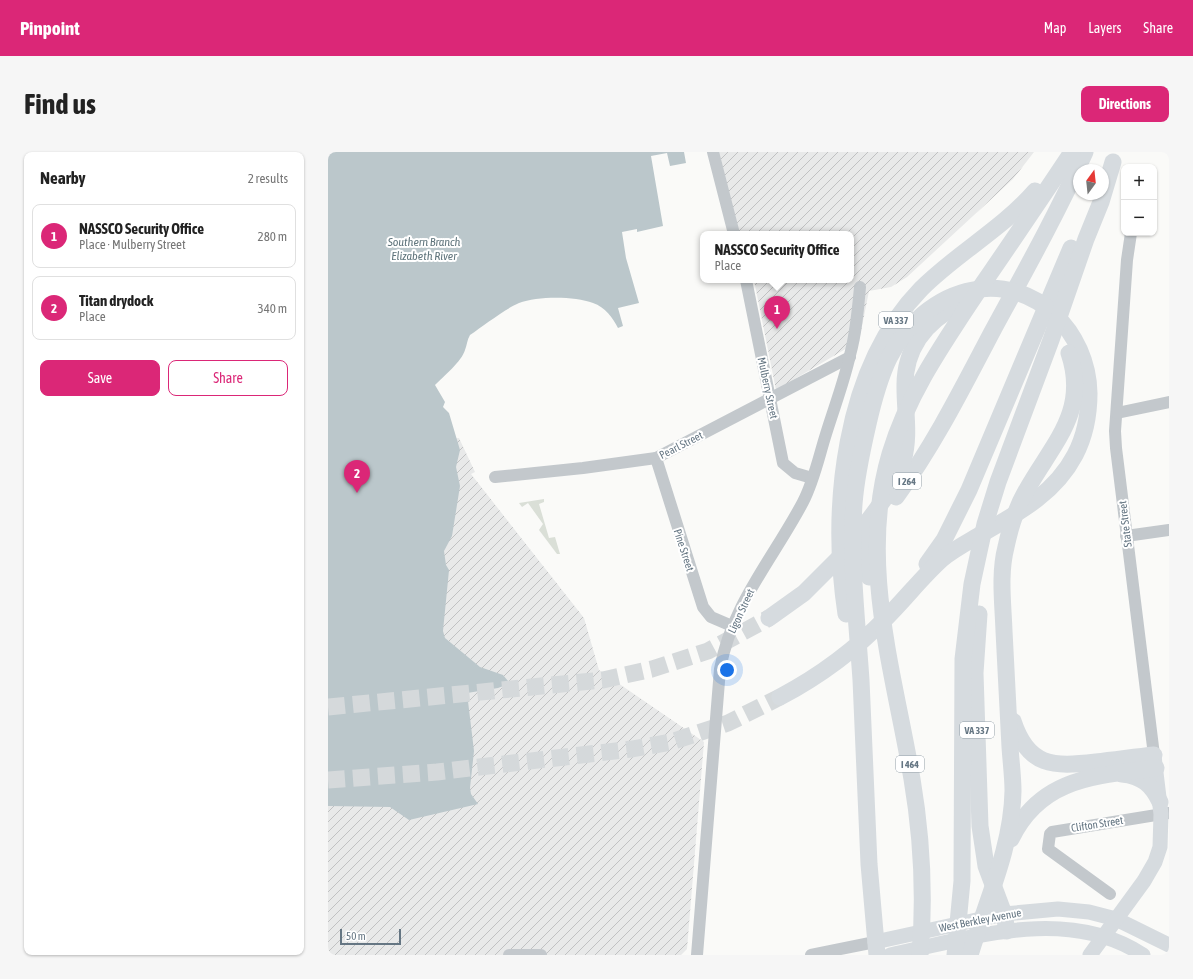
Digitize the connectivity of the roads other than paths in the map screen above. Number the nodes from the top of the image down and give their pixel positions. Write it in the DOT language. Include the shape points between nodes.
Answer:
graph roads {
  1 [pos="713,152"];
  2 [pos="1085,152"];
  3 [pos="1116,157"];
  4 [pos="1068,159"];
  5 [pos="1109,169"];
  6 [pos="1093,200"];
  7 [pos="733,231"];
  8 [pos="1131,236"];
  9 [pos="747,283"];
  10 [pos="860,287"];
  11 [pos="1056,303"];
  12 [pos="850,357"];
  13 [pos="771,399"];
  14 [pos="1169,402"];
  15 [pos="1117,413"];
  16 [pos="656,458"];
  17 [pos="495,477"];
  18 [pos="812,478"];
  19 [pos="857,520"];
  20 [pos="1169,530"];
  21 [pos="1126,536"];
  22 [pos="985,545"];
  23 [pos="873,572"];
  24 [pos="846,575"];
  25 [pos="910,591"];
  26 [pos="769,618"];
  27 [pos="732,626"];
  28 [pos="780,697"];
  29 [pos="1008,704"];
  30 [pos="1155,761"];
  31 [pos="1114,773"];
  32 [pos="1165,812"];
  33 [pos="1002,859"];
  34 [pos="1110,894"];
  35 [pos="1004,914"];
  36 [pos="1116,920"];
  37 [pos="1007,931"];
  38 [pos="1103,937"];
  39 [pos="1169,945"];
  40 [pos="876,948"];
  41 [pos="509,955"];
  42 [pos="541,955"];
  43 [pos="697,955"];
  44 [pos="811,955"];
  45 [pos="890,955"];
  46 [pos="920,955"];
  47 [pos="955,955"];
  48 [pos="970,955"];
  49 [pos="1090,955"];
  50 [pos="1143,955"];
  1 -- 7 [label="street"];
  2 -- 24 [label="highway, I 264" via="1065,198 946,420"];
  3 -- 5 [label="highway"];
  3 -- 11 [label="highway, VA 337" via="1086,239"];
  4 -- 23 [label="highway" via="962,315 914,393 890,454 882,488"];
  4 -- 24 [label="highway, VA 337" via="1012,216 911,299 880,344 858,402 843,480"];
  6 -- 11 [label="highway"];
  8 -- 15 [label="street, State Street"];
  9 -- 13 [label="street, Mulberry Street"];
  10 -- 12 [label="street, Ligon Street" via="857,324"];
  11 -- 22 [label="highway, VA 337" via="1051,340 1015,439 1010,465 990,522"];
  11 -- 25 [label="highway" via="1038,326 969,490 944,540"];
  12 -- 13 [label="street, Pearl Street"];
  12 -- 18 [label="street, Ligon Street"];
  13 -- 16 [label="street, Pearl Street"];
  13 -- 18 [label="street, Mulberry Street" via="783,463 795,473"];
  14 -- 15 [label="street"];
  15 -- 21 [label="street, State Street" via="1116,448"];
  16 -- 17 [label="street, Pearl Street"];
  16 -- 27 [label="street, Pine Street" via="703,607 711,617"];
  18 -- 27 [label="street, Ligon Street" via="803,502 749,590"];
  19 -- 23 [label="highway"];
  19 -- 24 [label="highway"];
  19 -- 25 [label="highway" via="856,485 873,404 887,361 902,336 922,314 941,301 984,288 1009,290 1030,297 1047,306 1062,320 1075,338 1089,388 1088,412 1079,447 1066,471 1034,503 947,555"];
  20 -- 21 [label="street"];
  21 -- 30 [label="street, State Street"];
  22 -- 35 [label="highway, VA 337" via="975,673 980,826 986,866"];
  22 -- 47 [label="highway" via="968,610 963,659 962,881"];
  23 -- 46 [label="highway, I 464" via="914,789 921,845 923,893"];
  24 -- 26 [label="highway, I 264" via="804,593"];
  24 -- 29 [label="highway" via="900,470 908,431 905,387 907,366 912,349 919,338 935,319 974,301 1005,300 1038,314 1060,337 1069,353 1075,372 1075,399 1067,424 1019,505 1003,562"];
  24 -- 40 [label="highway, VA 337" via="861,721"];
  25 -- 28 [label="highway" via="883,621 846,654 816,677"];
  27 -- 43 [label="street, Ligon Street" via="720,669"];
  29 -- 30 [label="highway" via="1023,745 1031,753 1051,764"];
  29 -- 33 [label="highway" via="1013,792 1012,812"];
  30 -- 31 [label="highway"];
  30 -- 32 [label="main road, State Street"];
  31 -- 32 [label="highway" via="1142,779 1153,788"];
  31 -- 33 [label="highway" via="1082,778 1043,798 1022,821"];
  32 -- 34 [label="street, Clifton Street" via="1052,832 1048,850"];
  32 -- 36 [label="main road" via="1155,862 1142,886"];
  33 -- 48 [label="highway"];
  35 -- 36 [label="main road, West Berkley Avenue" via="1033,910 1074,910"];
  35 -- 37 [label="highway"];
  35 -- 40 [label="main road, West Berkley Avenue"];
  36 -- 38 [label="main road"];
  36 -- 39 [label="main road, West Berkley Avenue"];
  37 -- 38 [label="main road, West Berkley Avenue" via="1054,928"];
  37 -- 45 [label="main road, West Berkley Avenue"];
  38 -- 49 [label="main road"];
  38 -- 50 [label="main road, West Berkley Avenue"];
  40 -- 44 [label="street, West Berkley Avenue"];
  41 -- 42 [label="street"];
}
